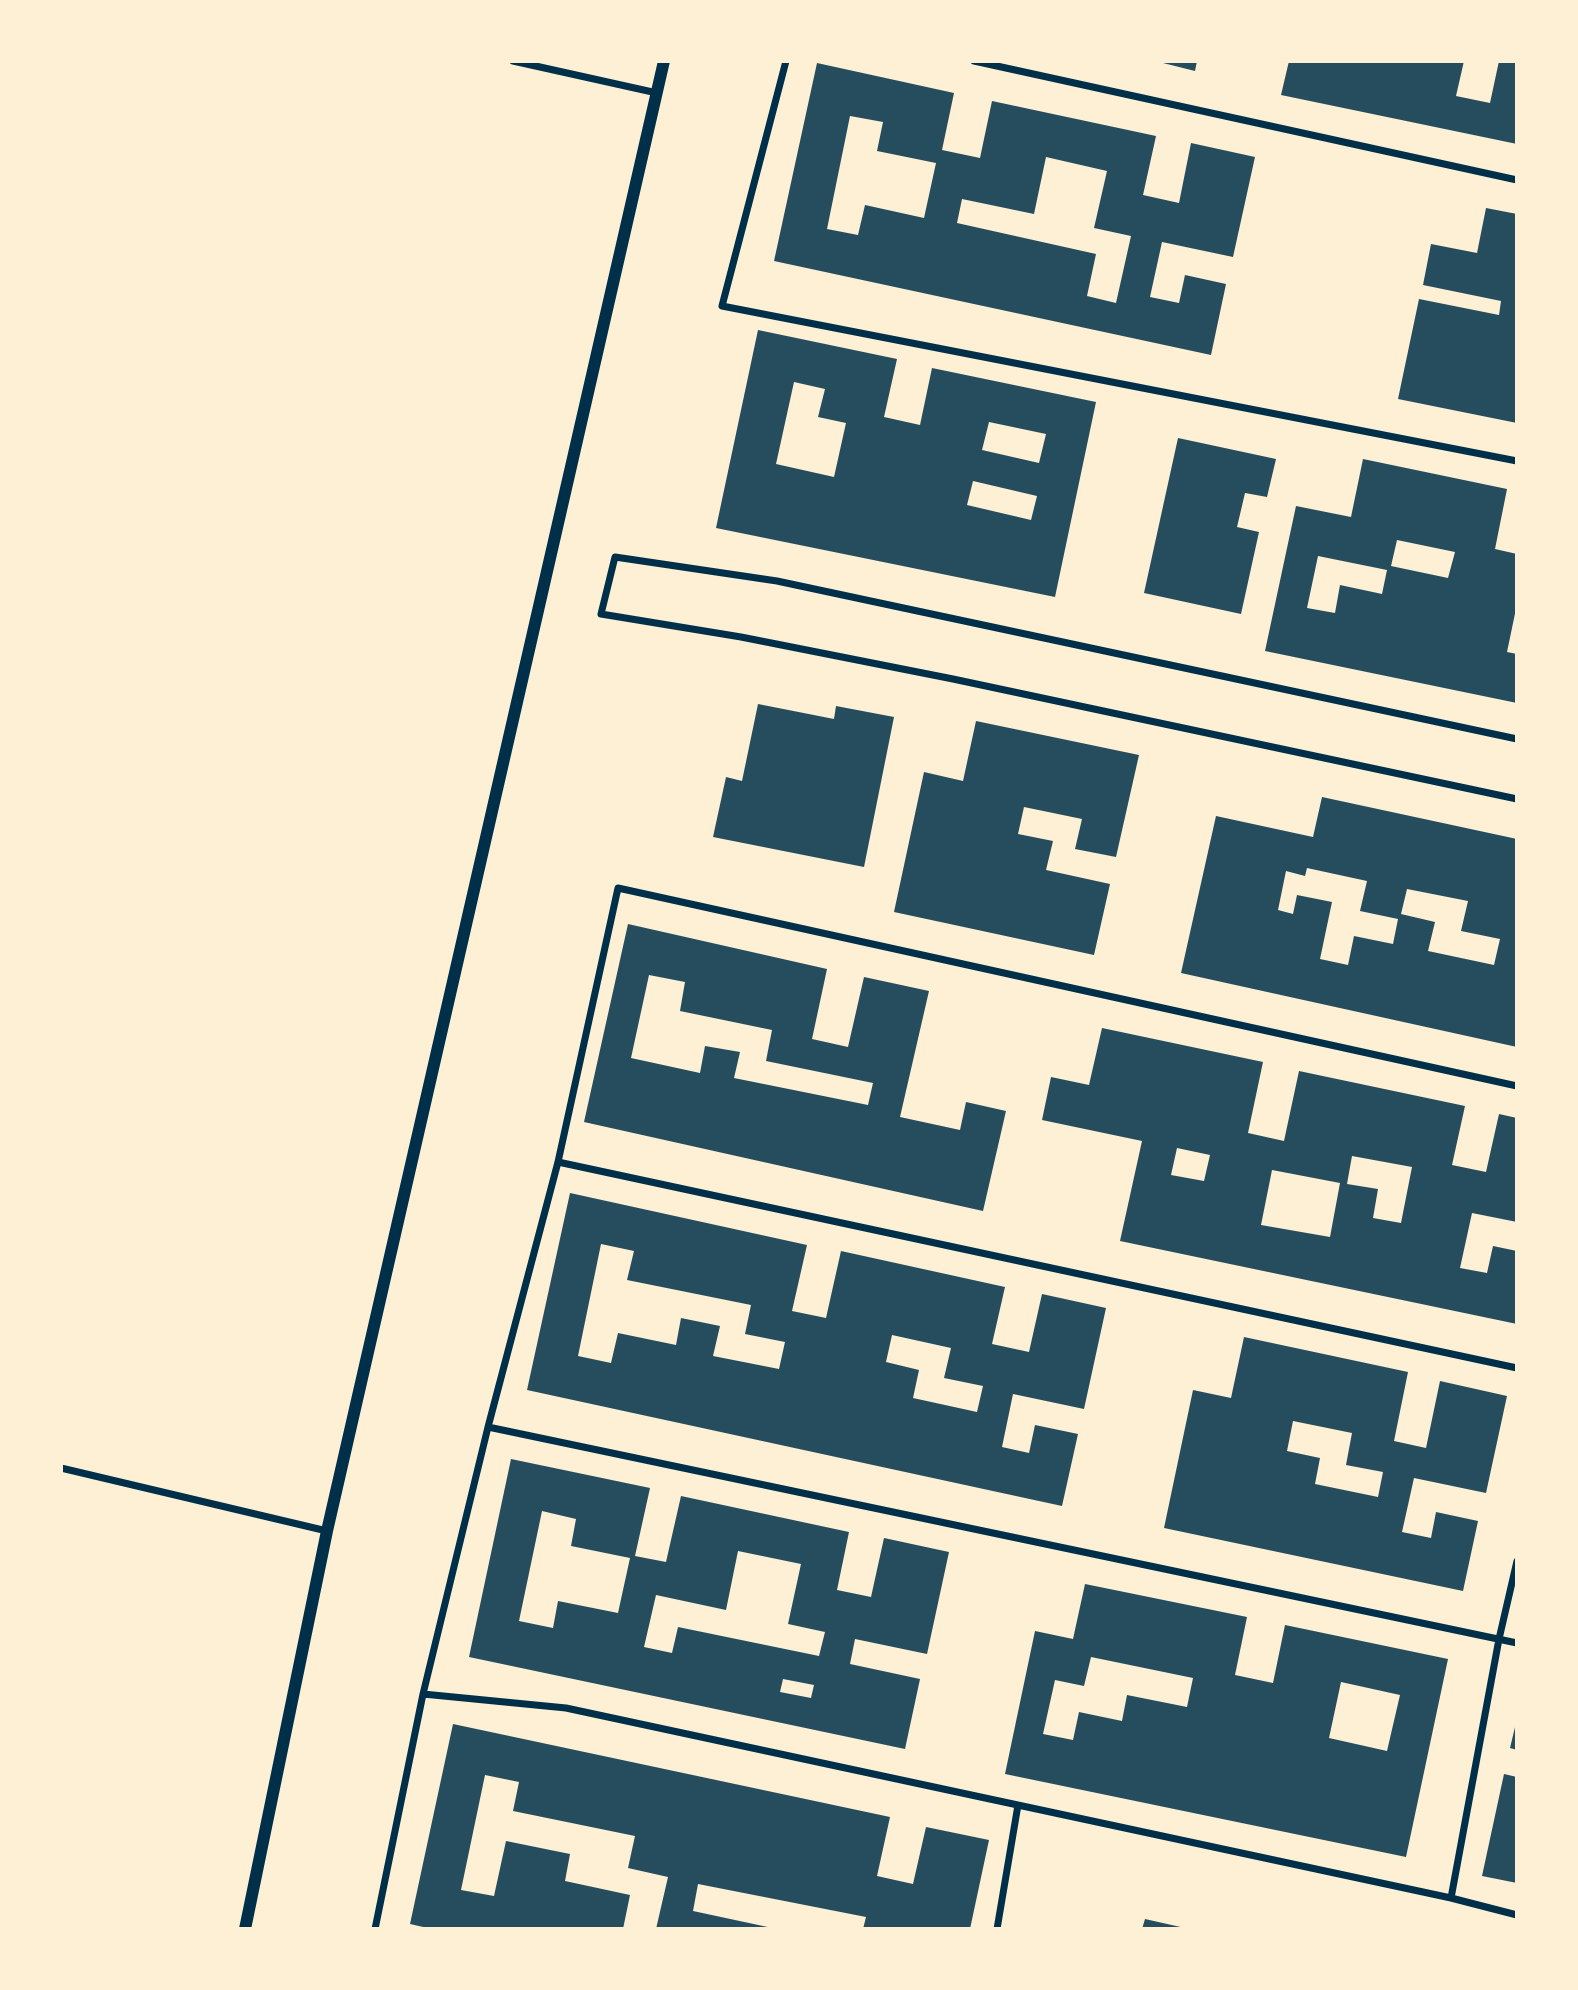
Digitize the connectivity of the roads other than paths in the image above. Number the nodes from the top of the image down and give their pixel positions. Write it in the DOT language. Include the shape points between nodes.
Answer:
graph roads {
  1 [pos="513,61"];
  2 [pos="664,61"];
  3 [pos="786,61"];
  4 [pos="974,61"];
  5 [pos="657,93"];
  6 [pos="1517,180"];
  7 [pos="1517,461"];
  8 [pos="1517,739"];
  9 [pos="1517,799"];
  10 [pos="1517,1086"];
  11 [pos="558,1162"];
  12 [pos="1517,1368"];
  13 [pos="488,1427"];
  14 [pos="61,1468"];
  15 [pos="327,1531"];
  16 [pos="1517,1561"];
  17 [pos="1499,1639"];
  18 [pos="1517,1643"];
  19 [pos="424,1694"];
  20 [pos="1018,1805"];
  21 [pos="1451,1898"];
  22 [pos="1517,1916"];
  23 [pos="245,1929"];
  24 [pos="375,1929"];
  25 [pos="997,1929"];
  1 -- 5 [label="street"];
  2 -- 5 [label="street"];
  3 -- 7 [label="street" via="722,306"];
  4 -- 6 [label="street"];
  5 -- 15 [label="street"];
  8 -- 9 [label="street" via="777,581 615,557 601,614 953,678"];
  10 -- 11 [label="street" via="618,888"];
  11 -- 12 [label="street"];
  11 -- 13 [label="street"];
  13 -- 17 [label="street"];
  13 -- 19 [label="street"];
  14 -- 15 [label="street"];
  15 -- 23 [label="street"];
  16 -- 17 [label="street"];
  17 -- 18 [label="street"];
  17 -- 21 [label="street"];
  19 -- 20 [label="street" via="566,1708"];
  19 -- 24 [label="street"];
  20 -- 21 [label="street"];
  20 -- 25 [label="street"];
  21 -- 22 [label="street"];
}
